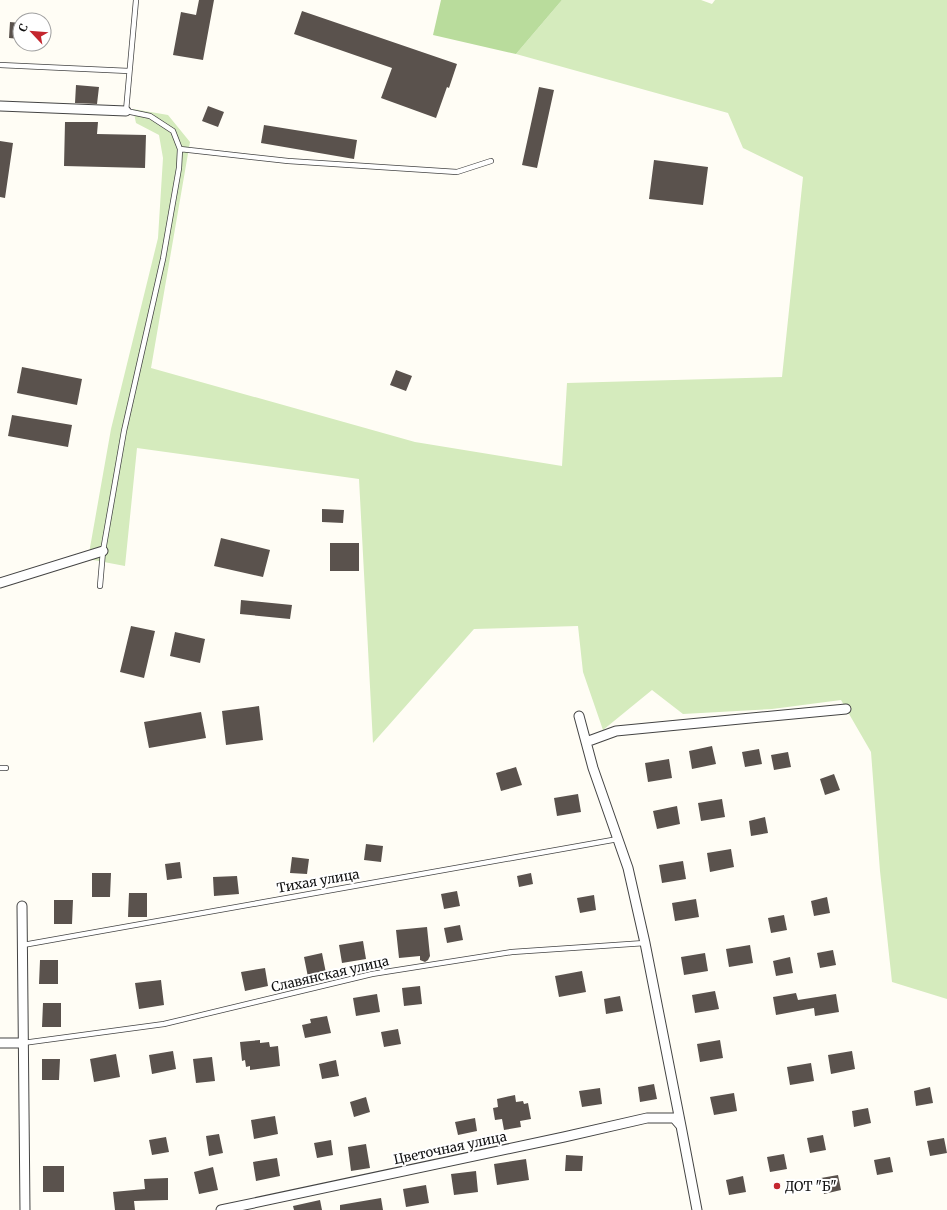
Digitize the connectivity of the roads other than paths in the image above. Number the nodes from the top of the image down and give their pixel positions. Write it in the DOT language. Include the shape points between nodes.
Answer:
graph roads {
  1 [pos="136,0"];
  2 [pos="0,65"];
  3 [pos="129,71"];
  4 [pos="0,106"];
  5 [pos="126,111"];
  6 [pos="180,149"];
  7 [pos="491,161"];
  8 [pos="103,551"];
  9 [pos="0,583"];
  10 [pos="100,586"];
  11 [pos="846,709"];
  12 [pos="579,716"];
  13 [pos="586,742"];
  14 [pos="0,768"];
  15 [pos="6,768"];
  16 [pos="618,839"];
  17 [pos="22,906"];
  18 [pos="645,944"];
  19 [pos="22,945"];
  20 [pos="0,1043"];
  21 [pos="23,1043"];
  22 [pos="682,1126"];
  23 [pos="25,1210"];
  24 [pos="221,1210"];
  25 [pos="697,1210"];
  1 -- 3 [label="lane"];
  2 -- 3 [label="lane"];
  3 -- 5 [label="lane"];
  4 -- 5 [label="street"];
  5 -- 6 [label="lane" via="150,116 173,131"];
  6 -- 7 [label="lane" via="288,161 457,172"];
  6 -- 8 [label="lane" via="179,168 162,259 124,431"];
  8 -- 9 [label="street"];
  8 -- 10 [label="lane"];
  11 -- 13 [label="street" via="616,731"];
  12 -- 13 [label="street"];
  13 -- 16 [label="street"];
  14 -- 15 [label="lane"];
  16 -- 18 [label="street" via="628,868"];
  16 -- 19 [label="lane, Тихая улица"];
  17 -- 19 [label="street"];
  18 -- 21 [label="lane, Славянская улица" via="512,952 364,976 164,1024"];
  18 -- 22 [label="street"];
  19 -- 21 [label="street"];
  20 -- 21 [label="street"];
  21 -- 23 [label="street"];
  22 -- 24 [label="street, Цветочная улица" via="674,1118 647,1118"];
  22 -- 25 [label="street"];
}
